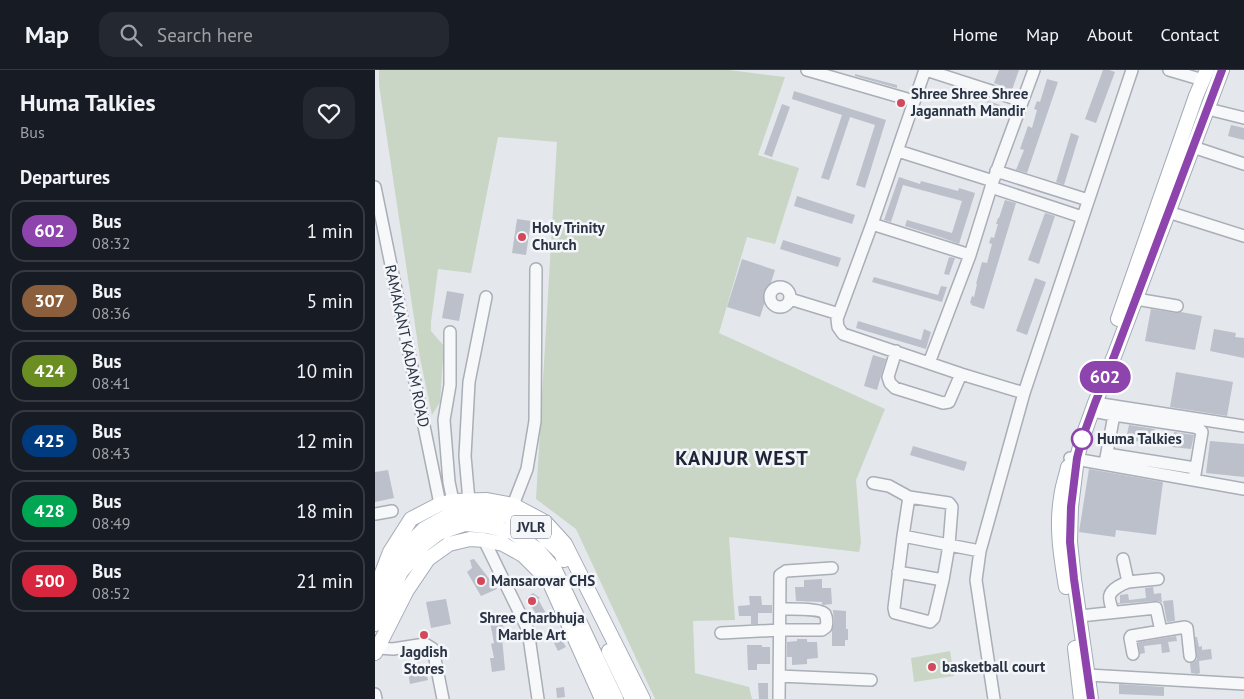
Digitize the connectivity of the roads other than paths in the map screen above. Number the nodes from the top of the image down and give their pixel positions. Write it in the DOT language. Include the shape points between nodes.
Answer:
graph roads {
  1 [pos="925,70"];
  2 [pos="1034,70"];
  3 [pos="1132,70"];
  4 [pos="1169,70"];
  5 [pos="1222,70"];
  6 [pos="812,71"];
  7 [pos="835,73"];
  8 [pos="1205,75"];
  9 [pos="914,100"];
  10 [pos="1023,101"];
  11 [pos="1208,109"];
  12 [pos="1244,118"];
  13 [pos="1193,148"];
  14 [pos="898,151"];
  15 [pos="1244,164"];
  16 [pos="993,180"];
  17 [pos="375,187"];
  18 [pos="1087,200"];
  19 [pos="1169,212"];
  20 [pos="1082,217"];
  21 [pos="872,224"];
  22 [pos="1242,231"];
  23 [pos="970,255"];
  24 [pos="536,270"];
  25 [pos="487,296"];
  26 [pos="790,299"];
  27 [pos="1136,299"];
  28 [pos="1177,306"];
  29 [pos="839,314"];
  30 [pos="450,332"];
  31 [pos="896,352"];
  32 [pos="929,363"];
  33 [pos="961,374"];
  34 [pos="1024,393"];
  35 [pos="1093,407"];
  36 [pos="1114,415"];
  37 [pos="1244,426"];
  38 [pos="1074,458"];
  39 [pos="1106,459"];
  40 [pos="1195,474"];
  41 [pos="873,483"];
  42 [pos="1244,489"];
  43 [pos="909,497"];
  44 [pos="469,500"];
  45 [pos="446,503"];
  46 [pos="513,505"];
  47 [pos="391,510"];
  48 [pos="375,514"];
  49 [pos="903,536"];
  50 [pos="484,540"];
  51 [pos="949,545"];
  52 [pos="980,551"];
  53 [pos="1123,558"];
  54 [pos="832,568"];
  55 [pos="899,572"];
  56 [pos="1158,579"];
  57 [pos="943,580"];
  58 [pos="1128,582"];
  59 [pos="377,588"];
  60 [pos="375,601"];
  61 [pos="780,609"];
  62 [pos="1113,612"];
  63 [pos="1079,616"];
  64 [pos="375,624"];
  65 [pos="780,630"];
  66 [pos="1161,631"];
  67 [pos="721,633"];
  68 [pos="376,650"];
  69 [pos="1133,654"];
  70 [pos="1190,656"];
  71 [pos="1088,675"];
  72 [pos="779,676"];
  73 [pos="871,680"];
  74 [pos="1244,684"];
  75 [pos="375,694"];
  76 [pos="376,699"];
  77 [pos="443,699"];
  78 [pos="538,699"];
  79 [pos="602,699"];
  80 [pos="616,699"];
  81 [pos="632,699"];
  82 [pos="643,699"];
  83 [pos="779,699"];
  84 [pos="994,699"];
  85 [pos="1081,699"];
  86 [pos="1091,699"];
  1 -- 9 [label="street"];
  1 -- 10 [label="street"];
  2 -- 10 [label="street"];
  3 -- 18 [label="street"];
  4 -- 8 [label="street"];
  5 -- 11 [label="main road"];
  6 -- 7 [label="street"];
  7 -- 9 [label="street"];
  8 -- 38 [label="main road"];
  9 -- 14 [label="street"];
  10 -- 16 [label="street"];
  11 -- 12 [label="street"];
  11 -- 13 [label="main road"];
  13 -- 15 [label="street"];
  13 -- 19 [label="main road"];
  14 -- 16 [label="street"];
  14 -- 21 [label="street"];
  16 -- 18 [label="street"];
  16 -- 20 [label="street"];
  16 -- 23 [label="street"];
  17 -- 45 [label="street, RAMAKANT KADAM ROAD"];
  18 -- 20 [label="street"];
  19 -- 22 [label="street"];
  19 -- 27 [label="main road"];
  20 -- 34 [label="street"];
  21 -- 23 [label="street"];
  21 -- 29 [label="street"];
  23 -- 32 [label="street"];
  24 -- 46 [label="street" via="535,421 527,469"];
  25 -- 44 [label="street" via="469,382 465,456"];
  26 -- 29 [label="street"];
  27 -- 28 [label="street"];
  27 -- 35 [label="main road"];
  29 -- 31 [label="street" via="838,327 843,334"];
  30 -- 45 [label="street" via="450,385 444,420 449,482"];
  31 -- 32 [label="street"];
  31 -- 33 [label="street" via="888,377 895,388 943,404 949,402"];
  32 -- 33 [label="street"];
  33 -- 34 [label="street"];
  34 -- 52 [label="street"];
  35 -- 36 [label="street"];
  35 -- 37 [label="street"];
  35 -- 38 [label="main road"];
  36 -- 39 [label="street"];
  36 -- 40 [label="street" via="1199,429 1202,432"];
  38 -- 39 [label="street"];
  38 -- 63 [label="main road" via="1070,542"];
  38 -- 85 [label="main road" via="1061,498 1059,523"];
  39 -- 40 [label="street"];
  40 -- 42 [label="street"];
  41 -- 43 [label="street" via="889,486"];
  43 -- 49 [label="street"];
  43 -- 51 [label="street" via="949,503 952,508"];
  44 -- 45 [label="main road"];
  44 -- 46 [label="main road"];
  45 -- 59 [label="main road" via="411,519 390,552"];
  46 -- 82 [label="main road" via="545,522 565,544"];
  47 -- 48 [label="street"];
  49 -- 51 [label="street"];
  49 -- 55 [label="street"];
  50 -- 68 [label="main road" via="470,538 449,544 428,559 407,590"];
  50 -- 78 [label="street" via="528,630"];
  50 -- 79 [label="main road" via="503,544 523,555 549,581"];
  51 -- 52 [label="street"];
  51 -- 57 [label="street"];
  52 -- 84 [label="street" via="976,580"];
  53 -- 58 [label="street"];
  54 -- 61 [label="street" via="786,571 780,575"];
  55 -- 57 [label="street"];
  55 -- 57 [label="street" via="895,613 931,622"];
  56 -- 58 [label="street"];
  58 -- 62 [label="street" via="1109,596"];
  59 -- 60 [label="main road, JVLR"];
  59 -- 81 [label="main road, JVLR" via="403,550 424,529 453,513 477,511 507,516 536,529 561,553"];
  61 -- 65 [label="street"];
  61 -- 65 [label="street" via="817,610 824,612 827,621 822,630"];
  62 -- 63 [label="street"];
  62 -- 66 [label="street" via="1156,608"];
  63 -- 71 [label="main road"];
  64 -- 80 [label="main road, JVLR" via="401,572 423,545 439,533 465,524 512,532 537,549 555,570"];
  65 -- 67 [label="street"];
  65 -- 72 [label="street"];
  66 -- 69 [label="street" via="1131,636"];
  66 -- 70 [label="street" via="1187,628"];
  68 -- 77 [label="street" via="425,644 433,649"];
  71 -- 74 [label="street"];
  71 -- 86 [label="main road"];
  72 -- 73 [label="street"];
  72 -- 83 [label="street"];
  75 -- 76 [label="street"];
}
